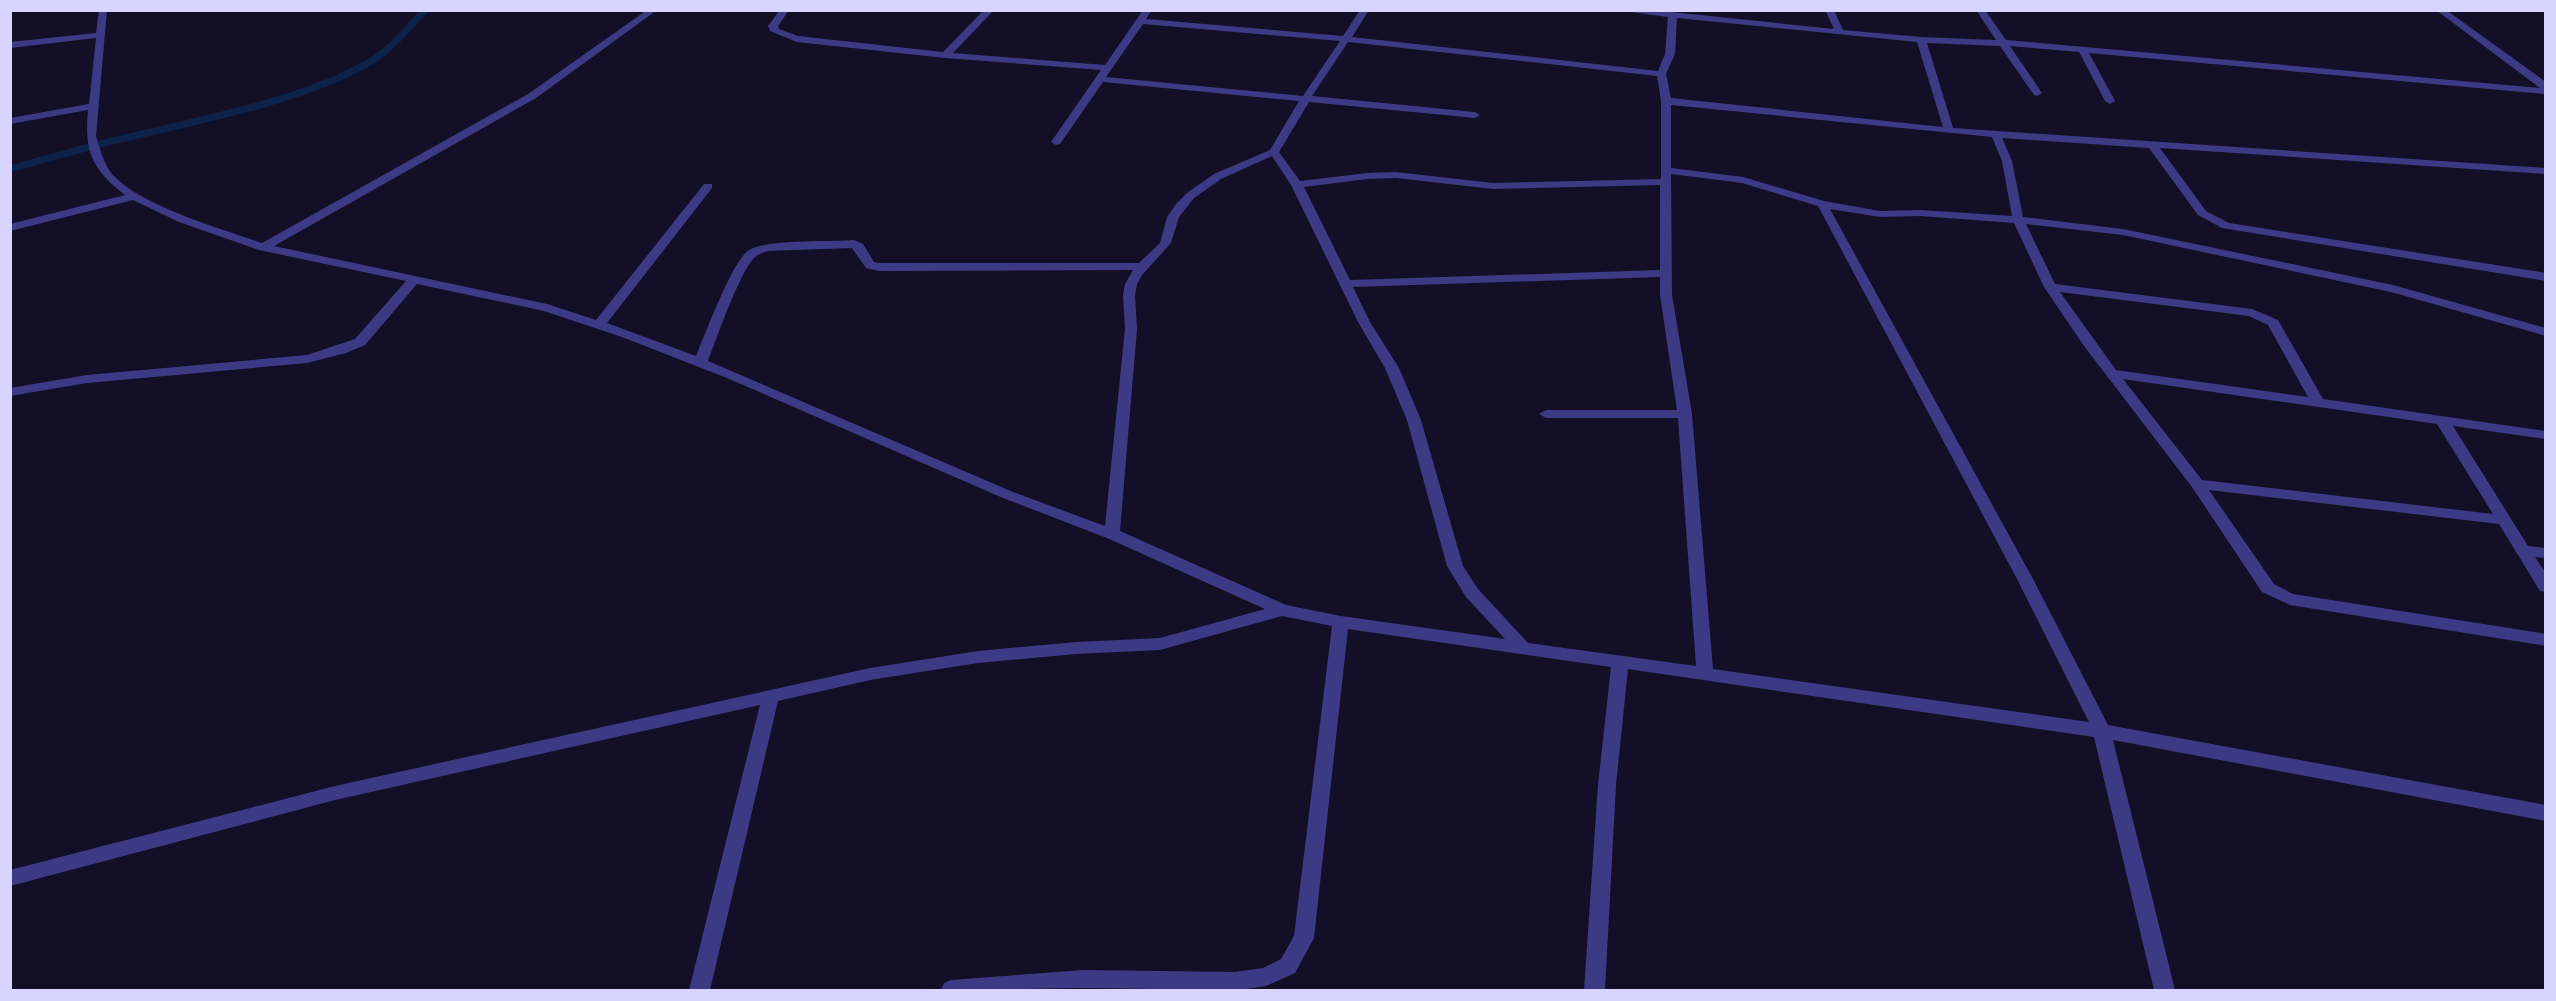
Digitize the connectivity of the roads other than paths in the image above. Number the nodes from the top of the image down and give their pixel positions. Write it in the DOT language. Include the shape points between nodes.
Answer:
graph roads {
  1 [pos="104,10"];
  2 [pos="653,10"];
  3 [pos="784,10"];
  4 [pos="990,10"];
  5 [pos="1148,10"];
  6 [pos="1365,10"];
  7 [pos="1620,10"];
  8 [pos="1829,10"];
  9 [pos="1980,10"];
  10 [pos="2440,10"];
  11 [pos="1673,15"];
  12 [pos="1141,21"];
  13 [pos="1840,32"];
  14 [pos="102,35"];
  15 [pos="1345,39"];
  16 [pos="1921,40"];
  17 [pos="2003,43"];
  18 [pos="10,45"];
  19 [pos="2082,50"];
  20 [pos="945,55"];
  21 [pos="1108,68"];
  22 [pos="1661,74"];
  23 [pos="1100,79"];
  24 [pos="2546,89"];
  25 [pos="2037,93"];
  26 [pos="1308,99"];
  27 [pos="1666,101"];
  28 [pos="2110,101"];
  29 [pos="94,106"];
  30 [pos="1474,115"];
  31 [pos="10,121"];
  32 [pos="1949,131"];
  33 [pos="1996,135"];
  34 [pos="1056,142"];
  35 [pos="2153,146"];
  36 [pos="1274,152"];
  37 [pos="2546,171"];
  38 [pos="1665,176"];
  39 [pos="1297,185"];
  40 [pos="708,186"];
  41 [pos="134,196"];
  42 [pos="1822,204"];
  43 [pos="2018,220"];
  44 [pos="10,228"];
  45 [pos="263,247"];
  46 [pos="1139,267"];
  47 [pos="1666,273"];
  48 [pos="2546,277"];
  49 [pos="414,279"];
  50 [pos="1344,284"];
  51 [pos="2050,287"];
  52 [pos="599,325"];
  53 [pos="2546,332"];
  54 [pos="700,363"];
  55 [pos="2112,373"];
  56 [pos="10,392"];
  57 [pos="2318,402"];
  58 [pos="1546,414"];
  59 [pos="1685,414"];
  60 [pos="2442,420"];
  61 [pos="2546,435"];
  62 [pos="2197,484"];
  63 [pos="2504,520"];
  64 [pos="1112,534"];
  65 [pos="2525,551"];
  66 [pos="2546,553"];
  67 [pos="2546,588"];
  68 [pos="1282,610"];
  69 [pos="1341,622"];
  70 [pos="2546,640"];
  71 [pos="1524,649"];
  72 [pos="1620,663"];
  73 [pos="1705,675"];
  74 [pos="770,698"];
  75 [pos="2102,731"];
  76 [pos="2546,813"];
  77 [pos="10,878"];
  78 [pos="700,990"];
  79 [pos="951,990"];
  80 [pos="1594,990"];
  81 [pos="2164,990"];
  1 -- 14 [label="street"];
  2 -- 45 [label="street" via="532,96"];
  3 -- 20 [label="street" via="773,26 783,36"];
  4 -- 20 [label="street"];
  5 -- 12 [label="street"];
  6 -- 15 [label="street"];
  7 -- 11 [label="street"];
  8 -- 13 [label="street"];
  9 -- 17 [label="street"];
  10 -- 24 [label="street"];
  11 -- 13 [label="street"];
  11 -- 22 [label="street" via="1670,54"];
  12 -- 15 [label="street"];
  12 -- 21 [label="street"];
  13 -- 16 [label="street"];
  14 -- 18 [label="street"];
  14 -- 29 [label="street"];
  15 -- 22 [label="street"];
  15 -- 26 [label="street"];
  16 -- 17 [label="street"];
  16 -- 32 [label="street"];
  17 -- 19 [label="street"];
  17 -- 25 [label="street"];
  19 -- 24 [label="street"];
  19 -- 28 [label="street"];
  20 -- 21 [label="street"];
  21 -- 23 [label="street"];
  22 -- 27 [label="street"];
  23 -- 26 [label="street"];
  23 -- 34 [label="street"];
  26 -- 30 [label="street"];
  26 -- 36 [label="street"];
  27 -- 32 [label="street"];
  27 -- 38 [label="street"];
  29 -- 31 [label="street"];
  29 -- 41 [label="street" via="91,136 97,156 108,176"];
  32 -- 33 [label="street"];
  33 -- 35 [label="street"];
  33 -- 43 [label="street" via="2007,161"];
  35 -- 37 [label="street"];
  35 -- 48 [label="street" via="2202,213 2226,226"];
  36 -- 39 [label="street"];
  36 -- 46 [label="street" via="1219,175 1198,190 1172,218 1170,237 1162,249"];
  38 -- 39 [label="street" via="1493,186 1396,175"];
  38 -- 42 [label="street" via="1743,180"];
  38 -- 47 [label="street"];
  39 -- 50 [label="street"];
  40 -- 52 [label="street"];
  41 -- 44 [label="street"];
  41 -- 45 [label="street" via="183,220"];
  42 -- 43 [label="street" via="1880,214"];
  42 -- 75 [label="street" via="2025,579"];
  43 -- 51 [label="street"];
  43 -- 53 [label="street" via="2123,232 2358,281"];
  45 -- 49 [label="street"];
  46 -- 54 [label="street" via="879,267 870,265 854,244 765,248 747,258"];
  46 -- 64 [label="street" via="1130,286 1131,324"];
  47 -- 50 [label="street"];
  47 -- 59 [label="street"];
  49 -- 52 [label="street" via="547,308"];
  49 -- 56 [label="street" via="360,342 341,350 307,359 87,379"];
  50 -- 71 [label="street" via="1392,368 1414,420 1455,566 1472,592"];
  51 -- 55 [label="street"];
  51 -- 57 [label="street" via="2252,313 2273,323"];
  52 -- 54 [label="street"];
  54 -- 64 [label="street" via="1008,495"];
  55 -- 57 [label="street"];
  55 -- 62 [label="street"];
  57 -- 60 [label="street"];
  58 -- 59 [label="street"];
  59 -- 73 [label="street"];
  60 -- 61 [label="street"];
  60 -- 63 [label="street"];
  62 -- 63 [label="street"];
  62 -- 70 [label="street" via="2268,588 2290,599"];
  63 -- 65 [label="street"];
  64 -- 68 [label="street"];
  65 -- 66 [label="street"];
  65 -- 67 [label="street"];
  68 -- 69 [label="street"];
  68 -- 74 [label="street" via="1160,644 1076,648 933,663"];
  69 -- 71 [label="street"];
  69 -- 79 [label="street" via="1304,938 1288,966 1266,977 1235,982 1084,979"];
  71 -- 72 [label="street"];
  72 -- 73 [label="street"];
  72 -- 80 [label="street" via="1607,785"];
  73 -- 75 [label="street"];
  74 -- 77 [label="street" via="335,793"];
  74 -- 78 [label="street"];
  75 -- 76 [label="street"];
  75 -- 81 [label="street"];
}
